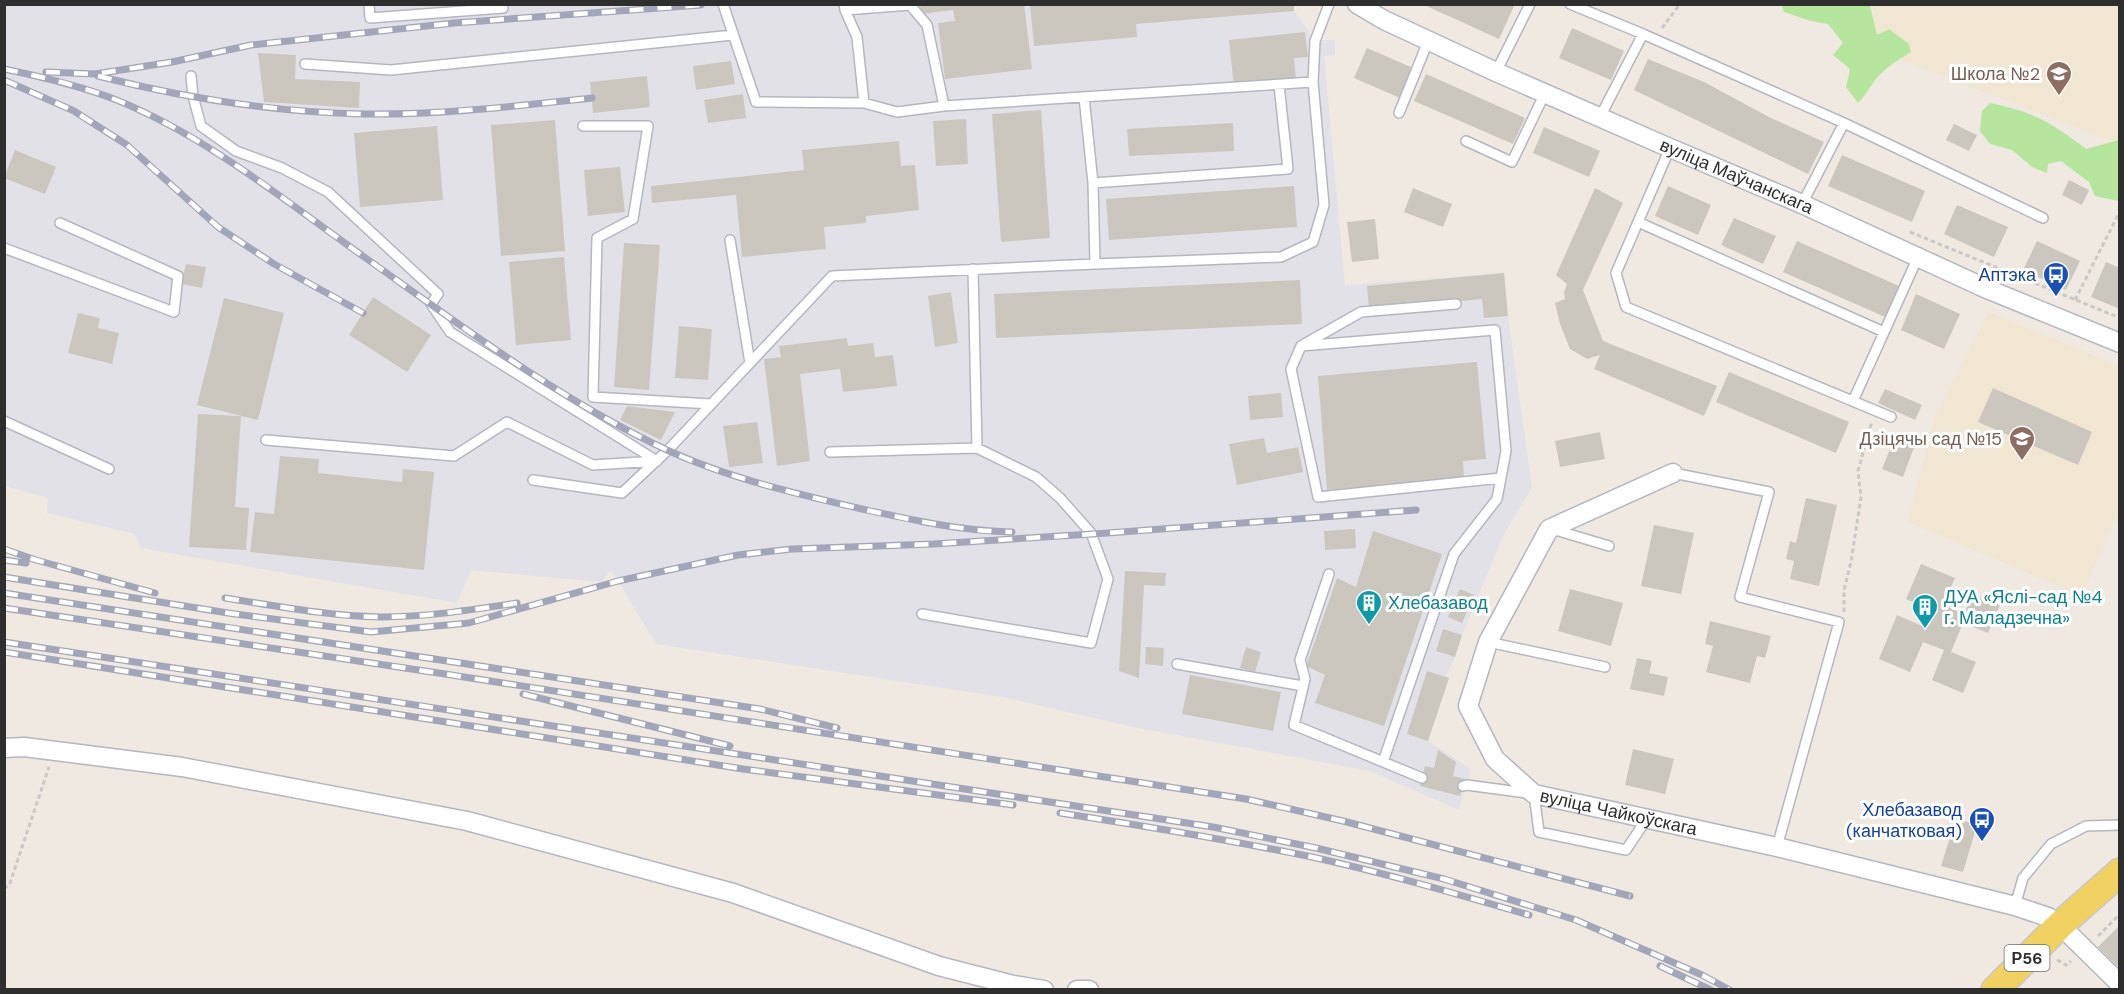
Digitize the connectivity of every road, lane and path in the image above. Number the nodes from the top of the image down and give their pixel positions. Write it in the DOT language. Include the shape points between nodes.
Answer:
graph roads {
  1 [pos="369,4"];
  2 [pos="723,4"];
  3 [pos="1329,4"];
  4 [pos="1357,4"];
  5 [pos="1530,4"];
  6 [pos="1570,4"];
  7 [pos="1680,4"];
  8 [pos="844,7"];
  9 [pos="503,8"];
  10 [pos="1643,34"];
  11 [pos="733,35"];
  12 [pos="1429,39"];
  13 [pos="1654,39"];
  14 [pos="305,64"];
  15 [pos="1496,72"];
  16 [pos="191,76"];
  17 [pos="1313,82"];
  18 [pos="1279,85"];
  19 [pos="1545,93"];
  20 [pos="1084,97"];
  21 [pos="864,103"];
  22 [pos="944,106"];
  23 [pos="1399,112"];
  24 [pos="1600,117"];
  25 [pos="1844,123"];
  26 [pos="583,126"];
  27 [pos="1466,141"];
  28 [pos="1670,148"];
  29 [pos="1093,183"];
  30 [pos="1802,204"];
  31 [pos="2120,211"];
  32 [pos="2043,218"];
  33 [pos="1638,222"];
  34 [pos="60,223"];
  35 [pos="730,240"];
  36 [pos="4,248"];
  37 [pos="1918,257"];
  38 [pos="1095,264"];
  39 [pos="973,269"];
  40 [pos="1456,304"];
  41 [pos="2120,318"];
  42 [pos="1884,332"];
  43 [pos="2120,343"];
  44 [pos="1301,346"];
  45 [pos="750,363"];
  46 [pos="1853,401"];
  47 [pos="711,404"];
  48 [pos="1875,411"];
  49 [pos="1891,417"];
  50 [pos="4,421"];
  51 [pos="266,440"];
  52 [pos="977,448"];
  53 [pos="830,452"];
  54 [pos="657,461"];
  55 [pos="110,469"];
  56 [pos="1673,473"];
  57 [pos="1500,478"];
  58 [pos="533,480"];
  59 [pos="1549,528"];
  60 [pos="1609,546"];
  61 [pos="1329,574"];
  62 [pos="922,614"];
  63 [pos="1839,622"];
  64 [pos="1488,642"];
  65 [pos="1177,664"];
  66 [pos="1605,667"];
  67 [pos="1303,686"];
  68 [pos="4,747"];
  69 [pos="54,750"];
  70 [pos="1383,762"];
  71 [pos="1422,778"];
  72 [pos="1463,786"];
  73 [pos="1534,794"];
  74 [pos="1646,819"];
  75 [pos="2120,825"];
  76 [pos="1777,847"];
  77 [pos="2120,872"];
  78 [pos="4,889"];
  79 [pos="2015,906"];
  80 [pos="2060,925"];
  81 [pos="2120,984"];
  82 [pos="1044,990"];
  83 [pos="1077,990"];
  84 [pos="1089,990"];
  85 [pos="1995,990"];
  1 -- 9 [label="lane" via="370,18"];
  2 -- 11 [label="lane"];
  3 -- 17 [label="lane" via="1315,40"];
  4 -- 12 [label="street, вуліца Маўчанскага"];
  5 -- 15 [label="lane"];
  6 -- 10 [label="lane"];
  7 -- 13 [label="path"];
  8 -- 21 [label="lane" via="857,37"];
  8 -- 22 [label="lane" via="910,5 927,25"];
  10 -- 13 [label="lane"];
  10 -- 24 [label="lane"];
  11 -- 14 [label="lane" via="391,70"];
  11 -- 21 [label="lane" via="756,102"];
  12 -- 15 [label="street, вуліца Маўчанскага"];
  12 -- 23 [label="lane"];
  13 -- 25 [label="lane"];
  15 -- 19 [label="street, вуліца Маўчанскага"];
  16 -- 54 [label="lane" via="201,126 236,151 282,168 328,192 438,294 431,304 450,332"];
  17 -- 18 [label="lane"];
  17 -- 38 [label="lane" via="1324,205 1312,242 1281,257"];
  18 -- 20 [label="lane"];
  18 -- 29 [label="lane" via="1288,169"];
  19 -- 24 [label="street, вуліца Маўчанскага"];
  19 -- 27 [label="lane" via="1512,162"];
  20 -- 22 [label="lane"];
  20 -- 29 [label="lane"];
  21 -- 22 [label="lane" via="897,112"];
  24 -- 28 [label="street, вуліца Маўчанскага"];
  25 -- 30 [label="lane"];
  25 -- 32 [label="lane"];
  26 -- 47 [label="lane" via="648,126 633,219 597,238 593,398"];
  28 -- 30 [label="street, вуліца Маўчанскага"];
  28 -- 33 [label="lane"];
  29 -- 38 [label="lane"];
  30 -- 37 [label="street, вуліца Маўчанскага"];
  31 -- 41 [label="path" via="2075,300"];
  33 -- 42 [label="lane"];
  33 -- 46 [label="lane" via="1616,273 1626,307"];
  34 -- 36 [label="lane" via="178,276 174,312"];
  35 -- 45 [label="lane"];
  37 -- 42 [label="lane"];
  37 -- 43 [label="street, вуліца Маўчанскага"];
  38 -- 39 [label="lane"];
  39 -- 45 [label="lane" via="832,276"];
  39 -- 52 [label="lane"];
  40 -- 44 [label="lane" via="1361,312"];
  42 -- 46 [label="lane"];
  44 -- 57 [label="lane" via="1291,369 1318,497"];
  44 -- 57 [label="lane" via="1495,330 1506,451"];
  45 -- 47 [label="lane"];
  46 -- 48 [label="lane"];
  47 -- 54 [label="lane"];
  48 -- 49 [label="lane"];
  48 -- 63 [label="path" via="1858,471 1861,497 1844,590 1845,610"];
  50 -- 55 [label="lane"];
  51 -- 54 [label="lane" via="454,456 507,422 593,465"];
  52 -- 53 [label="lane"];
  52 -- 62 [label="lane" via="1036,477 1091,533 1108,579 1091,643"];
  54 -- 58 [label="lane" via="621,493"];
  56 -- 59 [label="street"];
  56 -- 63 [label="lane" via="1769,492 1740,597"];
  57 -- 70 [label="lane" via="1497,499 1454,554"];
  59 -- 60 [label="lane"];
  59 -- 64 [label="street, вуліца Чайкоўскага"];
  61 -- 67 [label="lane" via="1300,660"];
  63 -- 76 [label="lane"];
  64 -- 66 [label="lane"];
  64 -- 73 [label="street, вуліца Чайкоўскага" via="1468,706 1496,759"];
  65 -- 67 [label="lane"];
  67 -- 70 [label="lane" via="1294,725"];
  68 -- 69 [label="street"];
  69 -- 78 [label="path" via="10,883"];
  69 -- 82 [label="street" via="182,767 466,820 733,893 939,966 1013,986"];
  70 -- 71 [label="lane"];
  72 -- 73 [label="lane"];
  73 -- 74 [label="street, вуліца Чайкоўскага"];
  73 -- 74 [label="lane" via="1539,832 1626,850"];
  74 -- 76 [label="street, вуліца Чайкоўскага"];
  75 -- 79 [label="lane" via="2086,825 2051,844 2023,878"];
  76 -- 79 [label="street, вуліца Чайкоўскага"];
  77 -- 80 [label="main road, Р56"];
  79 -- 80 [label="street, вуліца Чайкоўскага"];
  80 -- 81 [label="street, вуліца Чайкоўскага"];
  80 -- 85 [label="main road, Р56"];
  83 -- 84 [label="street"];
}
